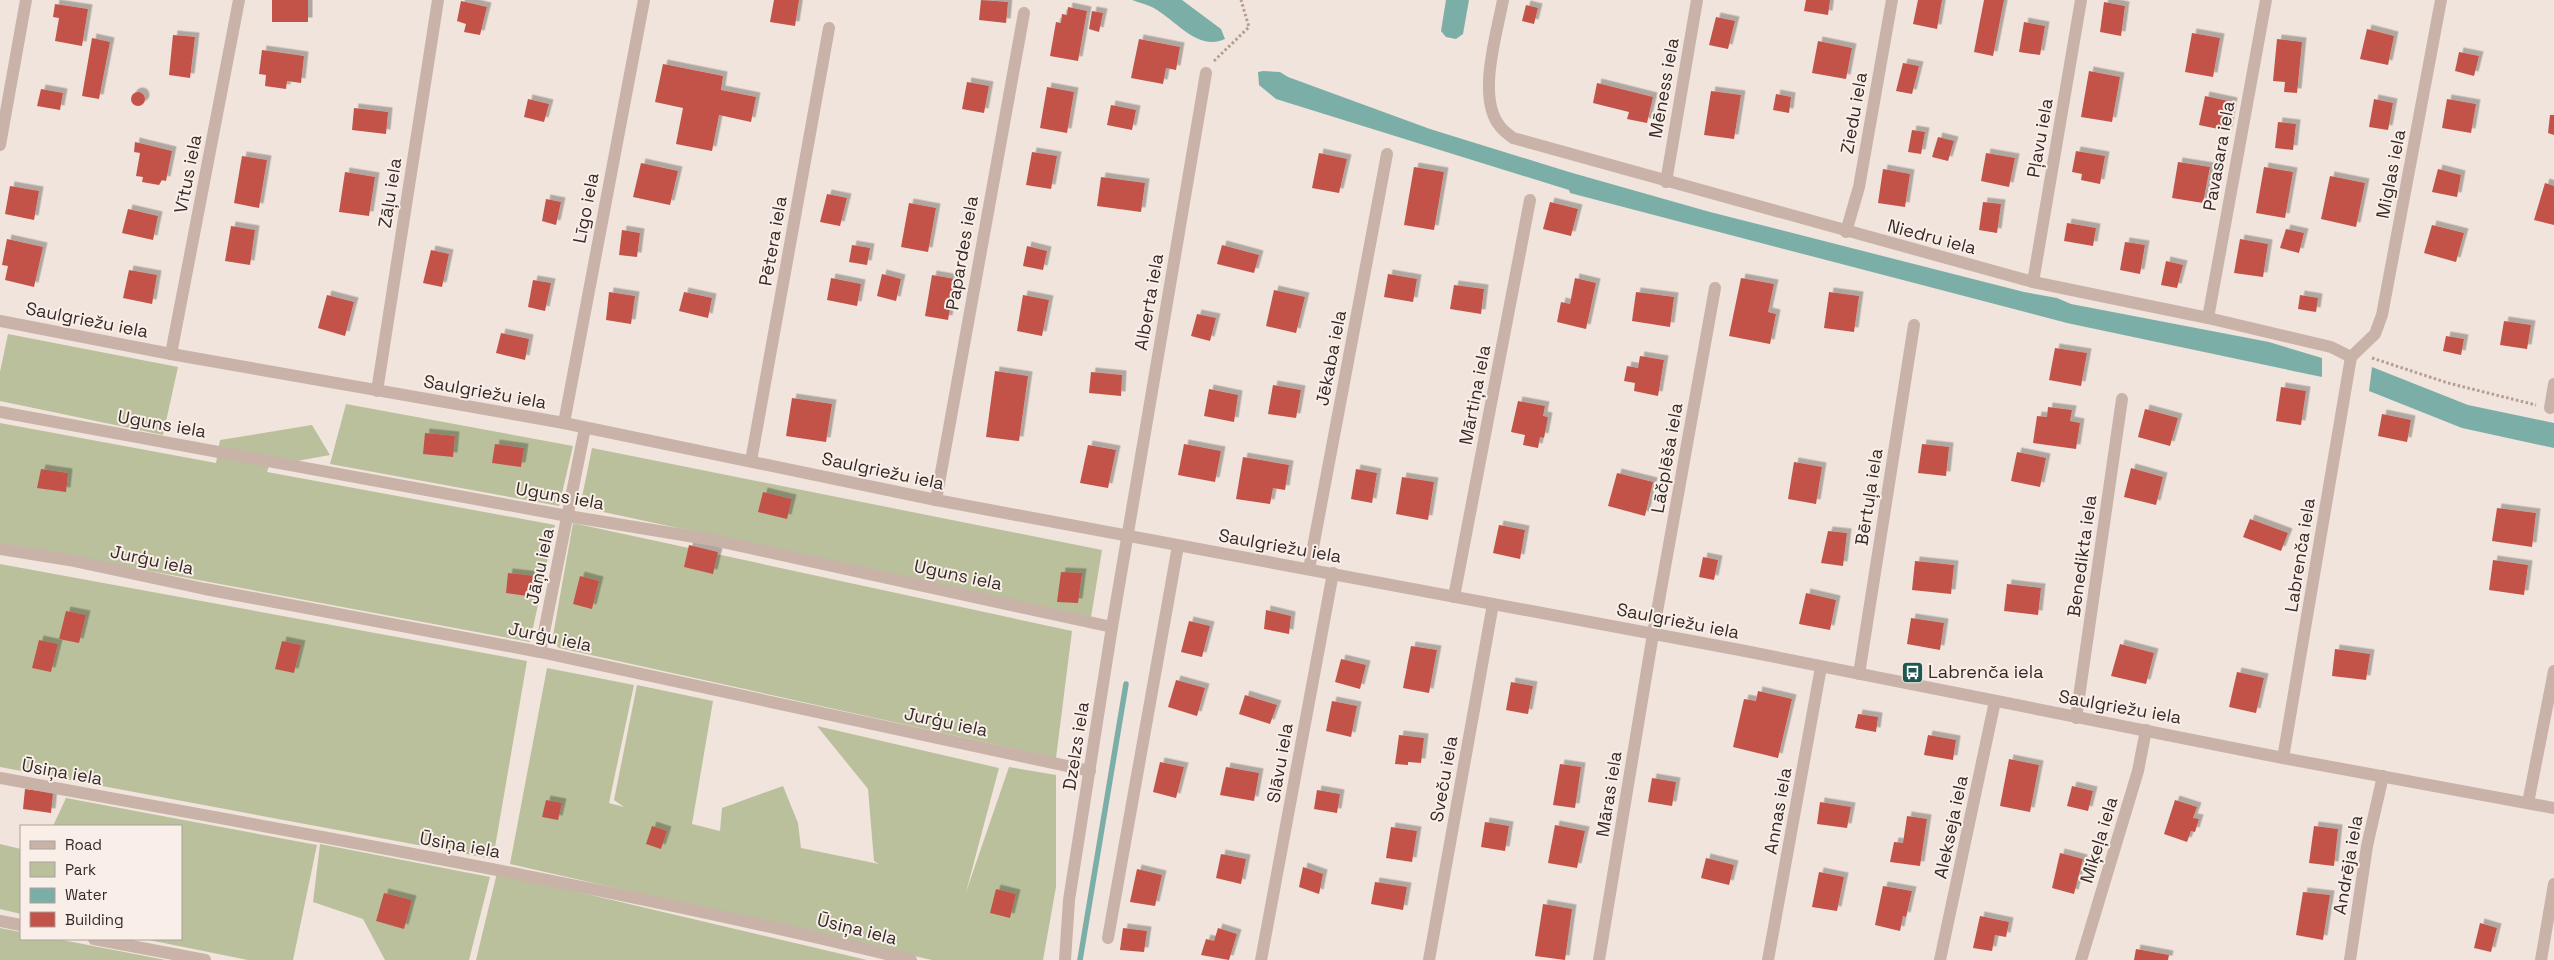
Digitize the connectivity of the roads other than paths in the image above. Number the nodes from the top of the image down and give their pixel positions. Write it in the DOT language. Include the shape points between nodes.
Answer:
graph roads {
  1 [pos="26,0"];
  2 [pos="239,0"];
  3 [pos="438,0"];
  4 [pos="644,0"];
  5 [pos="1503,0"];
  6 [pos="1696,0"];
  7 [pos="1892,0"];
  8 [pos="2081,0"];
  9 [pos="2266,0"];
  10 [pos="2441,0"];
  11 [pos="1024,13"];
  12 [pos="829,28"];
  13 [pos="1206,73"];
  14 [pos="3,111"];
  15 [pos="0,145"];
  16 [pos="1387,154"];
  17 [pos="1666,182"];
  18 [pos="1530,200"];
  19 [pos="1846,232"];
  20 [pos="2033,282"];
  21 [pos="1715,288"];
  22 [pos="2208,318"];
  23 [pos="0,321"];
  24 [pos="1914,325"];
  25 [pos="2356,353"];
  26 [pos="171,354"];
  27 [pos="2554,384"];
  28 [pos="377,391"];
  29 [pos="2122,398"];
  30 [pos="2550,408"];
  31 [pos="0,412"];
  32 [pos="564,423"];
  33 [pos="584,428"];
  34 [pos="751,461"];
  35 [pos="936,500"];
  36 [pos="568,516"];
  37 [pos="1128,537"];
  38 [pos="1178,546"];
  39 [pos="0,549"];
  40 [pos="1309,569"];
  41 [pos="1333,573"];
  42 [pos="1454,597"];
  43 [pos="1493,604"];
  44 [pos="1112,627"];
  45 [pos="1653,634"];
  46 [pos="540,652"];
  47 [pos="1821,668"];
  48 [pos="2554,670"];
  49 [pos="1859,674"];
  50 [pos="1995,701"];
  51 [pos="2076,718"];
  52 [pos="2146,730"];
  53 [pos="2284,758"];
  54 [pos="1090,771"];
  55 [pos="2383,776"];
  56 [pos="0,778"];
  57 [pos="2528,803"];
  58 [pos="2554,808"];
  59 [pos="2554,884"];
  60 [pos="0,921"];
  61 [pos="20,925"];
  62 [pos="1108,938"];
  63 [pos="99,940"];
  64 [pos="204,960"];
  65 [pos="911,960"];
  66 [pos="1064,960"];
  67 [pos="1262,960"];
  68 [pos="1429,960"];
  69 [pos="1599,960"];
  70 [pos="1768,960"];
  71 [pos="1940,960"];
  72 [pos="2081,960"];
  73 [pos="2350,960"];
  74 [pos="2541,960"];
  1 -- 14 [label="street"];
  2 -- 26 [label="street, Vītus iela"];
  3 -- 28 [label="street, Zāļu iela"];
  4 -- 32 [label="street, Līgo iela"];
  5 -- 17 [label="street, Niedru iela" via="1490,70 1489,100 1498,125 1513,138"];
  6 -- 17 [label="street, Mēness iela"];
  7 -- 19 [label="street, Ziedu iela" via="1859,187"];
  8 -- 20 [label="street, Pļavu iela"];
  9 -- 22 [label="street, Pavasara iela"];
  10 -- 25 [label="street, Miglas iela" via="2382,315 2375,334"];
  11 -- 35 [label="street, Papardes iela"];
  12 -- 34 [label="street, Pētera iela"];
  13 -- 37 [label="street, Alberta iela"];
  14 -- 15 [label="street"];
  16 -- 40 [label="street, Jēkaba iela"];
  17 -- 19 [label="street, Niedru iela"];
  18 -- 42 [label="street, Mārtiņa iela"];
  19 -- 20 [label="street, Niedru iela"];
  20 -- 22 [label="street, Niedru iela"];
  21 -- 45 [label="street, Lāčplēša iela"];
  22 -- 25 [label="street, Niedru iela"];
  23 -- 26 [label="street, Saulgriežu iela"];
  24 -- 49 [label="street, Bērtuļa iela"];
  25 -- 53 [label="street, Labrenča iela"];
  26 -- 28 [label="street, Saulgriežu iela"];
  27 -- 30 [label="street"];
  28 -- 32 [label="street, Saulgriežu iela"];
  29 -- 51 [label="street, Benedikta iela"];
  31 -- 36 [label="street, Uguns iela"];
  32 -- 33 [label="street, Saulgriežu iela"];
  33 -- 34 [label="street, Saulgriežu iela"];
  33 -- 36 [label="street, Jāņu iela"];
  34 -- 35 [label="street, Saulgriežu iela"];
  35 -- 37 [label="street, Saulgriežu iela"];
  36 -- 44 [label="street, Uguns iela" via="713,540"];
  36 -- 46 [label="street, Jāņu iela"];
  37 -- 38 [label="street, Saulgriežu iela"];
  37 -- 44 [label="street, Dzelzs iela"];
  38 -- 40 [label="street, Saulgriežu iela"];
  38 -- 62 [label="street"];
  39 -- 46 [label="street, Jurģu iela"];
  40 -- 41 [label="street, Saulgriežu iela"];
  41 -- 42 [label="street, Saulgriežu iela"];
  41 -- 67 [label="street, Slāvu iela"];
  42 -- 43 [label="street, Saulgriežu iela"];
  43 -- 45 [label="street, Saulgriežu iela"];
  43 -- 68 [label="street, Sveču iela"];
  44 -- 54 [label="street, Dzelzs iela"];
  45 -- 47 [label="street, Saulgriežu iela"];
  45 -- 69 [label="street, Māras iela"];
  46 -- 54 [label="street, Jurģu iela"];
  47 -- 49 [label="street, Saulgriežu iela"];
  47 -- 70 [label="street, Annas iela"];
  48 -- 57 [label="street"];
  49 -- 50 [label="street, Saulgriežu iela"];
  50 -- 51 [label="street, Saulgriežu iela"];
  50 -- 71 [label="street, Alekseja iela"];
  51 -- 52 [label="street, Saulgriežu iela"];
  52 -- 53 [label="street, Saulgriežu iela"];
  52 -- 72 [label="street, Miķeļa iela" via="2138,771"];
  53 -- 55 [label="street, Saulgriežu iela"];
  54 -- 66 [label="street, Dzelzs iela" via="1069,900"];
  55 -- 57 [label="street, Saulgriežu iela"];
  55 -- 73 [label="street, Andrēja iela" via="2367,846"];
  56 -- 65 [label="street, Ūsiņa iela" via="510,872 775,926"];
  57 -- 58 [label="street, Saulgriežu iela"];
  59 -- 74 [label="street"];
  60 -- 61 [label="street"];
  63 -- 64 [label="street"];
}
